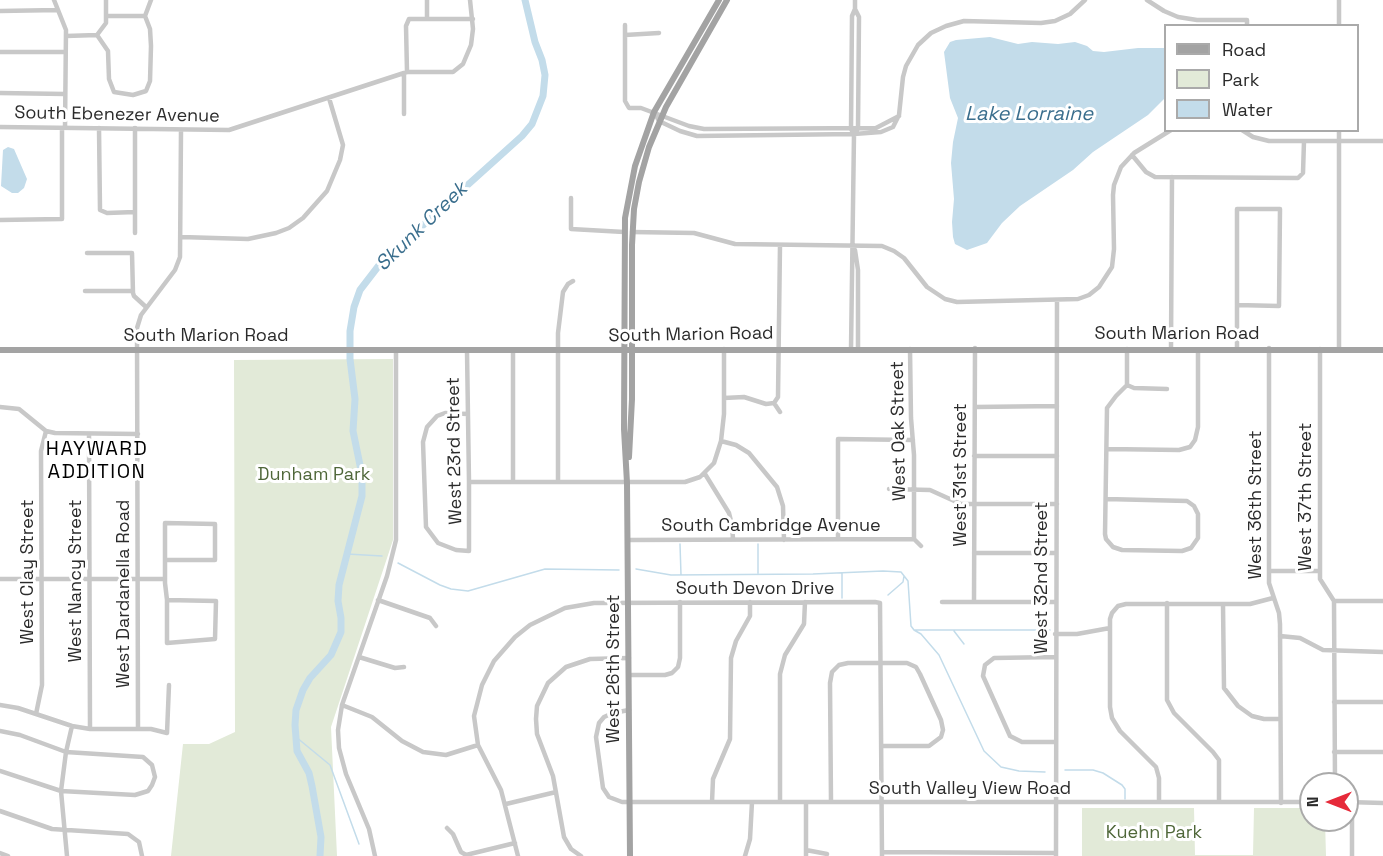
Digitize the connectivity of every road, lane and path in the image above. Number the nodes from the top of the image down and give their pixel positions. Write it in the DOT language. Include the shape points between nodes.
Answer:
graph roads {
  1 [pos="54,0"];
  2 [pos="106,0"];
  3 [pos="151,0"];
  4 [pos="427,0"];
  5 [pos="470,0"];
  6 [pos="719,0"];
  7 [pos="727,0"];
  8 [pos="855,0"];
  9 [pos="1085,0"];
  10 [pos="1147,0"];
  11 [pos="1339,0"];
  12 [pos="855,9"];
  13 [pos="58,10"];
  14 [pos="0,11"];
  15 [pos="145,15"];
  16 [pos="106,16"];
  17 [pos="427,19"];
  18 [pos="473,19"];
  19 [pos="1247,23"];
  20 [pos="1339,24"];
  21 [pos="625,25"];
  22 [pos="658,33"];
  23 [pos="97,35"];
  24 [pos="625,35"];
  25 [pos="66,36"];
  26 [pos="0,52"];
  27 [pos="65,52"];
  28 [pos="405,73"];
  29 [pos="0,93"];
  30 [pos="65,94"];
  31 [pos="329,98"];
  32 [pos="654,112"];
  33 [pos="404,114"];
  34 [pos="899,116"];
  35 [pos="661,118"];
  36 [pos="0,127"];
  37 [pos="64,128"];
  38 [pos="99,128"];
  39 [pos="135,128"];
  40 [pos="851,129"];
  41 [pos="858,129"];
  42 [pos="181,131"];
  43 [pos="1168,132"];
  44 [pos="1246,132"];
  45 [pos="1339,132"];
  46 [pos="854,134"];
  47 [pos="1304,141"];
  48 [pos="1339,141"];
  49 [pos="1383,141"];
  50 [pos="1132,155"];
  51 [pos="634,172"];
  52 [pos="1172,177"];
  53 [pos="571,198"];
  54 [pos="135,212"];
  55 [pos="0,220"];
  56 [pos="624,232"];
  57 [pos="632,232"];
  58 [pos="135,233"];
  59 [pos="181,237"];
  60 [pos="780,245"];
  61 [pos="854,245"];
  62 [pos="87,254"];
  63 [pos="573,281"];
  64 [pos="85,291"];
  65 [pos="133,291"];
  66 [pos="632,294"];
  67 [pos="1057,301"];
  68 [pos="1237,305"];
  69 [pos="146,307"];
  70 [pos="975,348"];
  71 [pos="1171,348"];
  72 [pos="1198,348"];
  73 [pos="1237,348"];
  74 [pos="1269,348"];
  75 [pos="724,349"];
  76 [pos="780,349"];
  77 [pos="854,349"];
  78 [pos="910,349"];
  79 [pos="1057,349"];
  80 [pos="1127,349"];
  81 [pos="1320,349"];
  82 [pos="1339,349"];
  83 [pos="0,350"];
  84 [pos="627,350"];
  85 [pos="1383,350"];
  86 [pos="137,351"];
  87 [pos="396,351"];
  88 [pos="467,351"];
  89 [pos="513,351"];
  90 [pos="558,351"];
  91 [pos="1127,385"];
  92 [pos="1167,389"];
  93 [pos="724,398"];
  94 [pos="774,403"];
  95 [pos="1057,406"];
  96 [pos="0,407"];
  97 [pos="975,407"];
  98 [pos="780,412"];
  99 [pos="468,414"];
  100 [pos="46,431"];
  101 [pos="89,434"];
  102 [pos="138,434"];
  103 [pos="913,440"];
  104 [pos="722,441"];
  105 [pos="1107,449"];
  106 [pos="974,456"];
  107 [pos="1057,456"];
  108 [pos="705,474"];
  109 [pos="469,482"];
  110 [pos="513,482"];
  111 [pos="558,482"];
  112 [pos="627,483"];
  113 [pos="889,489"];
  114 [pos="914,489"];
  115 [pos="1106,499"];
  116 [pos="974,504"];
  117 [pos="1057,504"];
  118 [pos="733,539"];
  119 [pos="838,539"];
  120 [pos="914,539"];
  121 [pos="628,540"];
  122 [pos="784,540"];
  123 [pos="921,546"];
  124 [pos="974,553"];
  125 [pos="1056,553"];
  126 [pos="165,560"];
  127 [pos="1269,571"];
  128 [pos="1319,571"];
  129 [pos="0,579"];
  130 [pos="41,579"];
  131 [pos="89,579"];
  132 [pos="138,579"];
  133 [pos="165,579"];
  134 [pos="1273,598"];
  135 [pos="167,600"];
  136 [pos="378,600"];
  137 [pos="1334,601"];
  138 [pos="629,602"];
  139 [pos="680,602"];
  140 [pos="750,602"];
  141 [pos="805,602"];
  142 [pos="942,602"];
  143 [pos="974,602"];
  144 [pos="1056,602"];
  145 [pos="1383,602"];
  146 [pos="1167,603"];
  147 [pos="1223,604"];
  148 [pos="436,626"];
  149 [pos="1110,628"];
  150 [pos="1055,634"];
  151 [pos="1280,636"];
  152 [pos="1334,651"];
  153 [pos="1383,652"];
  154 [pos="359,657"];
  155 [pos="1055,657"];
  156 [pos="629,658"];
  157 [pos="881,663"];
  158 [pos="404,667"];
  159 [pos="629,675"];
  160 [pos="169,685"];
  161 [pos="1334,702"];
  162 [pos="1383,702"];
  163 [pos="0,705"];
  164 [pos="342,705"];
  165 [pos="629,710"];
  166 [pos="36,714"];
  167 [pos="1280,719"];
  168 [pos="72,726"];
  169 [pos="90,729"];
  170 [pos="138,729"];
  171 [pos="0,731"];
  172 [pos="1056,742"];
  173 [pos="478,745"];
  174 [pos="882,746"];
  175 [pos="66,752"];
  176 [pos="1335,752"];
  177 [pos="1383,752"];
  178 [pos="0,771"];
  179 [pos="1335,772"];
  180 [pos="61,791"];
  181 [pos="556,792"];
  182 [pos="630,802"];
  183 [pos="712,802"];
  184 [pos="752,802"];
  185 [pos="780,802"];
  186 [pos="806,802"];
  187 [pos="831,802"];
  188 [pos="882,802"];
  189 [pos="1056,802"];
  190 [pos="1159,802"];
  191 [pos="1219,802"];
  192 [pos="1281,802"];
  193 [pos="1299,802"];
  194 [pos="1359,802"];
  195 [pos="1383,802"];
  196 [pos="506,804"];
  197 [pos="0,811"];
  198 [pos="447,828"];
  199 [pos="66,831"];
  200 [pos="1351,832"];
  201 [pos="515,843"];
  202 [pos="0,853"];
  203 [pos="806,853"];
  204 [pos="827,854"];
  205 [pos="882,854"];
  206 [pos="1056,854"];
  207 [pos="142,855"];
  208 [pos="8,856"];
  209 [pos="68,856"];
  210 [pos="375,856"];
  211 [pos="519,856"];
  212 [pos="581,856"];
  213 [pos="630,856"];
  214 [pos="745,856"];
  215 [pos="1352,856"];
  1 -- 13 [label="street"];
  2 -- 16 [label="street"];
  3 -- 15 [label="street"];
  4 -- 17 [label="street"];
  5 -- 18 [label="street"];
  6 -- 32 [label="main road, West 26th Street"];
  7 -- 35 [label="main road, West 26th Street"];
  8 -- 12 [label="street"];
  9 -- 34 [label="street" via="1055,21 964,21 935,31 918,45 906,66"];
  10 -- 19 [label="street" via="1184,18"];
  11 -- 20 [label="street"];
  12 -- 40 [label="street"];
  12 -- 41 [label="street" via="859,17"];
  13 -- 14 [label="street"];
  13 -- 25 [label="street"];
  15 -- 16 [label="street"];
  15 -- 23 [label="street" via="150,29 150,81 148,89 140,94 114,92 109,79 108,51"];
  16 -- 23 [label="street"];
  17 -- 18 [label="street"];
  17 -- 28 [label="street" via="407,20"];
  18 -- 28 [label="street, South Ebenezer Avenue" via="471,45 461,67 448,73"];
  21 -- 24 [label="street"];
  22 -- 24 [label="street"];
  23 -- 25 [label="street"];
  24 -- 32 [label="street" via="626,105"];
  25 -- 27 [label="street"];
  26 -- 27 [label="street"];
  27 -- 30 [label="street"];
  28 -- 31 [label="street, South Ebenezer Avenue"];
  28 -- 33 [label="street"];
  29 -- 30 [label="street"];
  30 -- 37 [label="street"];
  31 -- 42 [label="street, South Ebenezer Avenue" via="234,129"];
  31 -- 59 [label="street" via="343,145 340,160 327,191 303,218 276,233 248,239"];
  32 -- 35 [label="street"];
  32 -- 51 [label="main road, West 26th Street"];
  34 -- 41 [label="street" via="876,128"];
  34 -- 46 [label="street" via="887,131"];
  35 -- 40 [label="street" via="698,128"];
  35 -- 46 [label="street" via="680,131 697,135"];
  35 -- 57 [label="main road, West 26th Street" via="640,176"];
  36 -- 37 [label="street, South Ebenezer Avenue"];
  37 -- 38 [label="street, South Ebenezer Avenue"];
  37 -- 55 [label="street" via="62,219"];
  38 -- 39 [label="street, South Ebenezer Avenue"];
  38 -- 54 [label="street" via="100,210"];
  39 -- 42 [label="street, South Ebenezer Avenue"];
  39 -- 54 [label="street"];
  40 -- 41 [label="street"];
  40 -- 46 [label="street"];
  41 -- 46 [label="street"];
  42 -- 59 [label="street, West Dardanella Road"];
  43 -- 50 [label="street"];
  44 -- 47 [label="street" via="1264,141"];
  45 -- 48 [label="street"];
  46 -- 61 [label="street"];
  47 -- 48 [label="street"];
  47 -- 52 [label="street" via="1300,177"];
  48 -- 49 [label="street"];
  48 -- 82 [label="street"];
  50 -- 52 [label="street" via="1150,175"];
  50 -- 67 [label="street" via="1121,167 1114,185 1112,267 1089,295"];
  51 -- 56 [label="main road, West 26th Street"];
  51 -- 57 [label="main road" via="628,223"];
  52 -- 71 [label="street"];
  53 -- 56 [label="street" via="570,230"];
  54 -- 58 [label="street"];
  56 -- 66 [label="main road" via="628,237"];
  56 -- 84 [label="main road, West 26th Street"];
  57 -- 60 [label="street" via="694,233 730,244"];
  57 -- 66 [label="main road, West 26th Street"];
  59 -- 69 [label="street, West Dardanella Road" via="179,262"];
  60 -- 61 [label="street"];
  60 -- 76 [label="street"];
  61 -- 67 [label="street" via="882,246 898,253 927,287 945,299"];
  61 -- 77 [label="street"];
  62 -- 65 [label="street" via="132,253"];
  63 -- 90 [label="street" via="564,292"];
  64 -- 65 [label="street"];
  65 -- 69 [label="street"];
  66 -- 84 [label="main road, West 26th Street"];
  67 -- 79 [label="street, West 32nd Street"];
  68 -- 68 [label="street" via="1237,209 1280,209 1279,306"];
  68 -- 73 [label="street"];
  69 -- 86 [label="street, West Dardanella Road" via="138,323"];
  70 -- 78 [label="main road, South Marion Road"];
  70 -- 79 [label="main road, South Marion Road"];
  70 -- 97 [label="street, West 31st Street"];
  71 -- 72 [label="main road, South Marion Road"];
  71 -- 80 [label="main road, South Marion Road"];
  72 -- 73 [label="main road, South Marion Road"];
  72 -- 105 [label="street" via="1198,427 1193,444 1183,450"];
  73 -- 74 [label="main road, South Marion Road"];
  74 -- 81 [label="main road, South Marion Road"];
  74 -- 127 [label="street, West 36th Street"];
  75 -- 76 [label="main road, South Marion Road"];
  75 -- 84 [label="main road, South Marion Road"];
  75 -- 93 [label="street"];
  76 -- 77 [label="main road, South Marion Road"];
  76 -- 94 [label="street" via="779,394"];
  77 -- 78 [label="main road, South Marion Road"];
  78 -- 103 [label="street, West Oak Street"];
  79 -- 80 [label="main road, South Marion Road"];
  79 -- 95 [label="street, West 32nd Street"];
  80 -- 91 [label="street"];
  81 -- 82 [label="main road, South Marion Road"];
  81 -- 128 [label="street, West 37th Street"];
  82 -- 85 [label="main road, South Marion Road"];
  83 -- 86 [label="main road, South Marion Road"];
  84 -- 90 [label="main road, South Marion Road"];
  84 -- 112 [label="main road, West 26th Street"];
  86 -- 87 [label="main road, South Marion Road"];
  86 -- 102 [label="street, West Dardanella Road"];
  87 -- 88 [label="main road, South Marion Road"];
  87 -- 136 [label="street" via="396,540"];
  88 -- 89 [label="main road, South Marion Road"];
  88 -- 99 [label="street, West 23rd Street"];
  89 -- 90 [label="main road, South Marion Road"];
  89 -- 110 [label="street"];
  90 -- 111 [label="street"];
  91 -- 92 [label="street"];
  91 -- 105 [label="street" via="1108,406"];
  93 -- 94 [label="street"];
  93 -- 104 [label="street"];
  94 -- 98 [label="street"];
  95 -- 97 [label="street"];
  95 -- 107 [label="street, West 32nd Street"];
  96 -- 100 [label="street" via="22,410"];
  97 -- 106 [label="street, West 31st Street"];
  99 -- 109 [label="street, West 23rd Street"];
  99 -- 109 [label="street, West 23rd Street" via="438,416 429,423 424,435 425,523 429,533 445,547 469,551"];
  100 -- 101 [label="street"];
  100 -- 130 [label="street, West Clay Street" via="41,451"];
  101 -- 102 [label="street"];
  101 -- 131 [label="street, West Nancy Street"];
  102 -- 132 [label="street, West Dardanella Road"];
  103 -- 114 [label="street, West Oak Street"];
  103 -- 119 [label="street" via="838,439"];
  104 -- 108 [label="street"];
  104 -- 122 [label="street" via="749,453 777,487 783,506"];
  105 -- 115 [label="street"];
  106 -- 107 [label="street"];
  106 -- 116 [label="street, West 31st Street"];
  107 -- 117 [label="street, West 32nd Street"];
  108 -- 112 [label="street" via="685,482"];
  108 -- 118 [label="street" via="729,513"];
  109 -- 110 [label="street"];
  110 -- 111 [label="street"];
  111 -- 112 [label="street"];
  112 -- 121 [label="main road, West 26th Street"];
  113 -- 114 [label="street"];
  114 -- 116 [label="street"];
  114 -- 120 [label="street, West Oak Street"];
  115 -- 115 [label="street" via="1182,500 1194,506 1199,518 1198,538 1187,550 1113,547 1105,534"];
  116 -- 117 [label="street"];
  116 -- 124 [label="street, West 31st Street"];
  117 -- 125 [label="street, West 32nd Street"];
  118 -- 121 [label="street, South Cambridge Avenue"];
  118 -- 122 [label="street, South Cambridge Avenue"];
  119 -- 120 [label="street, South Cambridge Avenue"];
  119 -- 122 [label="street, South Cambridge Avenue"];
  120 -- 123 [label="street"];
  121 -- 138 [label="main road, West 26th Street"];
  124 -- 125 [label="street"];
  124 -- 143 [label="street, West 31st Street"];
  125 -- 144 [label="street, West 32nd Street"];
  126 -- 126 [label="street" via="165,523 215,524 215,560"];
  126 -- 133 [label="street"];
  127 -- 128 [label="street"];
  127 -- 134 [label="street, West 36th Street"];
  128 -- 137 [label="street, West 37th Street" via="1320,582"];
  129 -- 130 [label="street"];
  130 -- 131 [label="street"];
  130 -- 166 [label="street, West Clay Street" via="42,685"];
  131 -- 132 [label="street"];
  131 -- 169 [label="street, West Nancy Street"];
  132 -- 133 [label="street"];
  132 -- 170 [label="street, West Dardanella Road"];
  133 -- 135 [label="street"];
  134 -- 147 [label="street" via="1256,604"];
  134 -- 151 [label="street, West 36th Street" via="1280,619"];
  135 -- 135 [label="street" via="167,644 216,639 216,601"];
  136 -- 148 [label="street" via="430,618"];
  136 -- 154 [label="street"];
  137 -- 145 [label="street"];
  137 -- 152 [label="street, West 37th Street"];
  138 -- 139 [label="street, South Devon Drive"];
  138 -- 156 [label="main road, West 26th Street"];
  138 -- 173 [label="street, South Devon Drive" via="565,608 537,620 514,637 494,661 482,685 474,716"];
  139 -- 140 [label="street, South Devon Drive"];
  139 -- 159 [label="street" via="680,658 676,670 665,675"];
  140 -- 141 [label="street, South Devon Drive"];
  140 -- 183 [label="street" via="750,616 730,658 730,739 713,779"];
  141 -- 157 [label="street, South Devon Drive" via="882,601"];
  141 -- 185 [label="street" via="804,624 785,655 780,674"];
  142 -- 143 [label="street"];
  143 -- 144 [label="street"];
  144 -- 150 [label="street, West 32nd Street"];
  146 -- 147 [label="street"];
  146 -- 149 [label="street" via="1118,606 1110,616"];
  146 -- 191 [label="street" via="1167,700 1174,713 1219,760"];
  147 -- 167 [label="street" via="1224,688 1251,716"];
  149 -- 150 [label="street"];
  149 -- 190 [label="street" via="1112,718 1156,767"];
  150 -- 155 [label="street, West 32nd Street"];
  151 -- 152 [label="street" via="1300,638 1315,648"];
  151 -- 167 [label="street, West 36th Street"];
  152 -- 153 [label="street"];
  152 -- 161 [label="street, West 37th Street"];
  154 -- 158 [label="street" via="395,669"];
  154 -- 164 [label="street"];
  155 -- 172 [label="street, West 32nd Street"];
  155 -- 172 [label="street" via="994,658 985,665 983,676 1010,736 1022,742"];
  156 -- 159 [label="main road, West 26th Street"];
  156 -- 181 [label="street" via="578,662 557,674 542,693 536,727"];
  157 -- 174 [label="street"];
  157 -- 174 [label="street" via="908,663 916,667 943,730 929,746"];
  157 -- 187 [label="street" via="843,663 832,672"];
  159 -- 165 [label="main road, West 26th Street"];
  160 -- 170 [label="street" via="167,733"];
  161 -- 162 [label="street"];
  161 -- 176 [label="street, West 37th Street"];
  163 -- 166 [label="street"];
  164 -- 173 [label="street" via="372,717 423,752 446,755"];
  164 -- 210 [label="street" via="339,748"];
  165 -- 182 [label="main road, West 26th Street"];
  165 -- 182 [label="street" via="604,717 596,737 604,792 613,800"];
  166 -- 168 [label="street"];
  167 -- 192 [label="street, West 36th Street"];
  168 -- 169 [label="street"];
  168 -- 175 [label="street"];
  169 -- 170 [label="street"];
  171 -- 175 [label="street"];
  172 -- 189 [label="street, West 32nd Street"];
  173 -- 196 [label="street"];
  174 -- 188 [label="street"];
  175 -- 180 [label="street"];
  175 -- 180 [label="street" via="143,757 152,765 155,777 150,789 139,795"];
  176 -- 177 [label="street"];
  176 -- 179 [label="street, West 37th Street"];
  178 -- 180 [label="street"];
  180 -- 199 [label="street"];
  181 -- 196 [label="street"];
  181 -- 212 [label="street" via="564,837"];
  182 -- 183 [label="street, South Valley View Road"];
  182 -- 213 [label="main road, West 26th Street"];
  183 -- 184 [label="street, South Valley View Road"];
  184 -- 185 [label="street, South Valley View Road"];
  184 -- 214 [label="street"];
  185 -- 186 [label="street, South Valley View Road"];
  186 -- 187 [label="street, South Valley View Road"];
  186 -- 203 [label="street"];
  187 -- 188 [label="street, South Valley View Road"];
  188 -- 189 [label="street, South Valley View Road"];
  188 -- 205 [label="street"];
  189 -- 190 [label="street, South Valley View Road"];
  189 -- 206 [label="street, West 32nd Street"];
  190 -- 191 [label="street, South Valley View Road"];
  191 -- 192 [label="street, South Valley View Road"];
  192 -- 193 [label="street, South Valley View Road"];
  194 -- 195 [label="street"];
  196 -- 201 [label="street"];
  197 -- 199 [label="street" via="44,828"];
  198 -- 201 [label="street" via="466,855"];
  199 -- 207 [label="street" via="128,834 139,842"];
  199 -- 209 [label="street"];
  200 -- 215 [label="street"];
  201 -- 211 [label="street"];
  202 -- 208 [label="street"];
  203 -- 204 [label="street"];
  205 -- 206 [label="street"];
}
